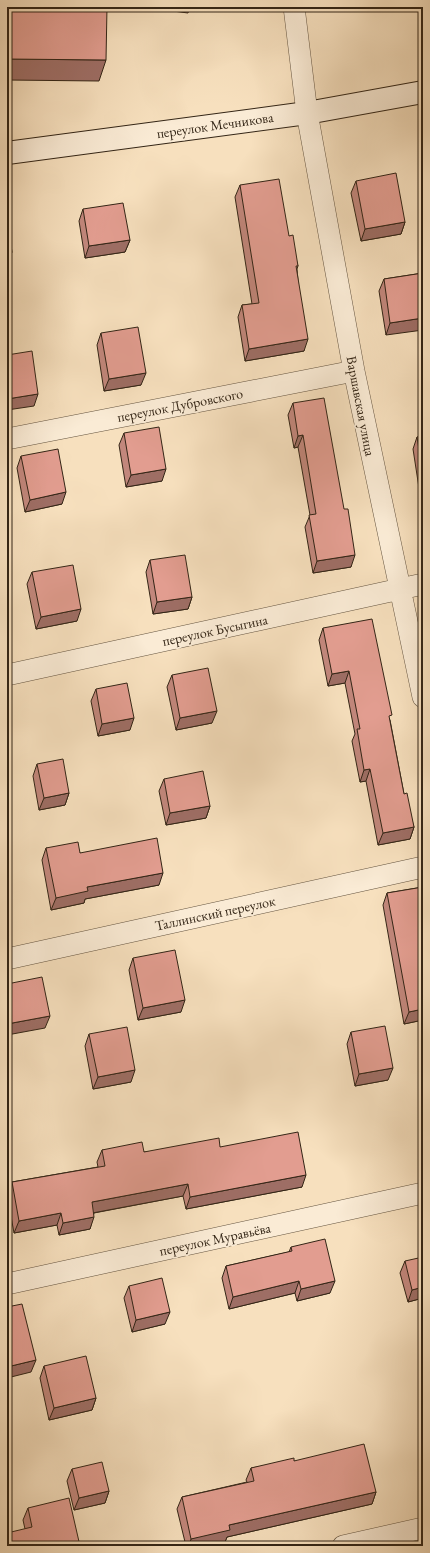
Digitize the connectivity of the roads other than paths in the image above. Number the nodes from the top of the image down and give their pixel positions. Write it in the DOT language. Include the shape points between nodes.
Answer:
graph roads {
  1 [pos="294,7"];
  2 [pos="423,92"];
  3 [pos="307,113"];
  4 [pos="7,153"];
  5 [pos="354,371"];
  6 [pos="7,439"];
  7 [pos="423,584"];
  8 [pos="399,590"];
  9 [pos="7,675"];
  10 [pos="423,697"];
  11 [pos="423,867"];
  12 [pos="7,959"];
  13 [pos="423,1193"];
  14 [pos="7,1284"];
  15 [pos="423,1528"];
  16 [pos="343,1546"];
  1 -- 3 [label="street, Варшавская улица"];
  2 -- 3 [label="street, переулок Мечникова"];
  3 -- 4 [label="street, переулок Мечникова"];
  3 -- 5 [label="street, Варшавская улица"];
  5 -- 6 [label="street, переулок Дубровского"];
  5 -- 8 [label="street, Варшавская улица"];
  7 -- 8 [label="street, переулок Бусыгина"];
  8 -- 9 [label="street, переулок Бусыгина"];
  8 -- 10 [label="street, Варшавская улица"];
  11 -- 12 [label="street, Таллинский переулок"];
  13 -- 14 [label="street, переулок Муравьёва"];
  15 -- 16 [label="street"];
}
